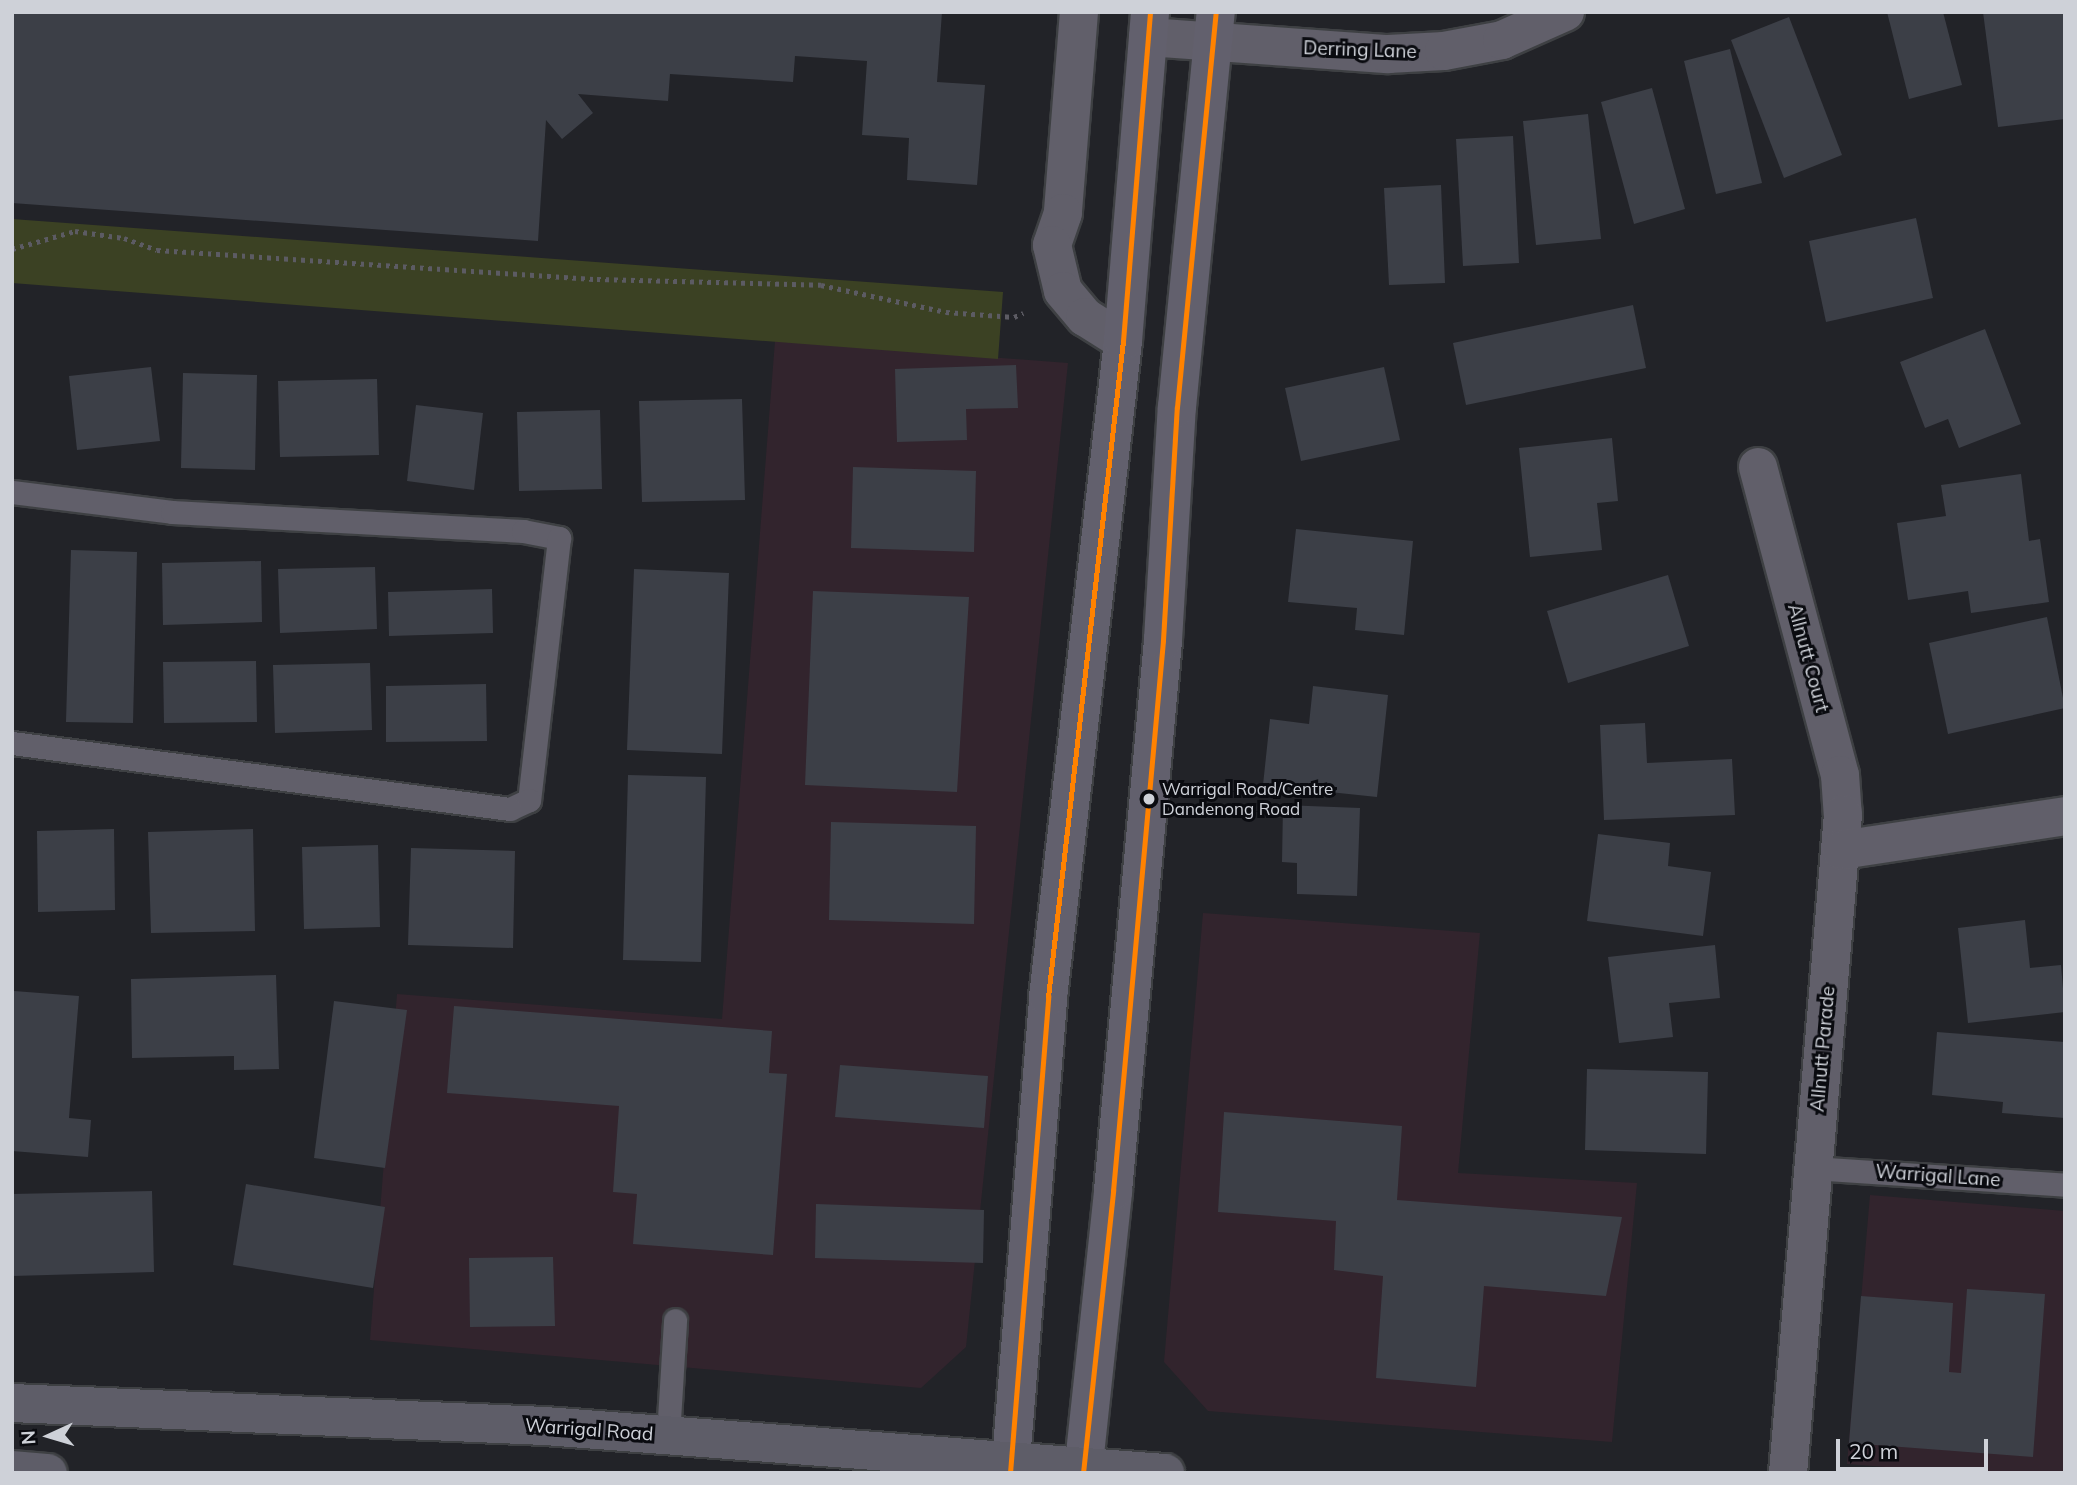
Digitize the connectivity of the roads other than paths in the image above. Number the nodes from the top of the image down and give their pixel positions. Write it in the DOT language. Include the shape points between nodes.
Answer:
graph roads {
  1 [pos="1079,12"];
  2 [pos="1565,12"];
  3 [pos="1149,25"];
  4 [pos="1215,27"];
  5 [pos="1124,341"];
  6 [pos="1758,467"];
  7 [pos="12,492"];
  8 [pos="12,743"];
  9 [pos="2065,816"];
  10 [pos="1841,850"];
  11 [pos="1812,1168"];
  12 [pos="2065,1185"];
  13 [pos="675,1320"];
  14 [pos="12,1403"];
  15 [pos="668,1436"];
  16 [pos="1010,1468"];
  17 [pos="12,1470"];
  18 [pos="1084,1470"];
  19 [pos="48,1473"];
  20 [pos="1165,1473"];
  21 [pos="1788,1473"];
  1 -- 5 [label="street" via="1062,213 1052,245 1063,291 1085,317"];
  2 -- 4 [label="street, Derring Lane" via="1502,40 1444,51 1388,54"];
  3 -- 4 [label="street, Derring Lane"];
  3 -- 5 [label="main road"];
  4 -- 18 [label="main road" via="1170,494 1163,640 1095,1392"];
  5 -- 16 [label="main road" via="1048,997"];
  6 -- 10 [label="street, Allnutt Court" via="1840,775"];
  7 -- 8 [label="lane" via="172,512 523,531 559,538 529,800 510,809"];
  9 -- 10 [label="street"];
  10 -- 11 [label="street, Allnutt Parade"];
  11 -- 12 [label="lane, Warrigal Lane"];
  11 -- 21 [label="street, Allnutt Parade"];
  13 -- 15 [label="lane"];
  14 -- 15 [label="highway, Warrigal Road" via="490,1423"];
  15 -- 16 [label="highway, Warrigal Road"];
  16 -- 18 [label="highway, Warrigal Road"];
  17 -- 19 [label="highway"];
  18 -- 20 [label="highway, Warrigal Road"];
}
